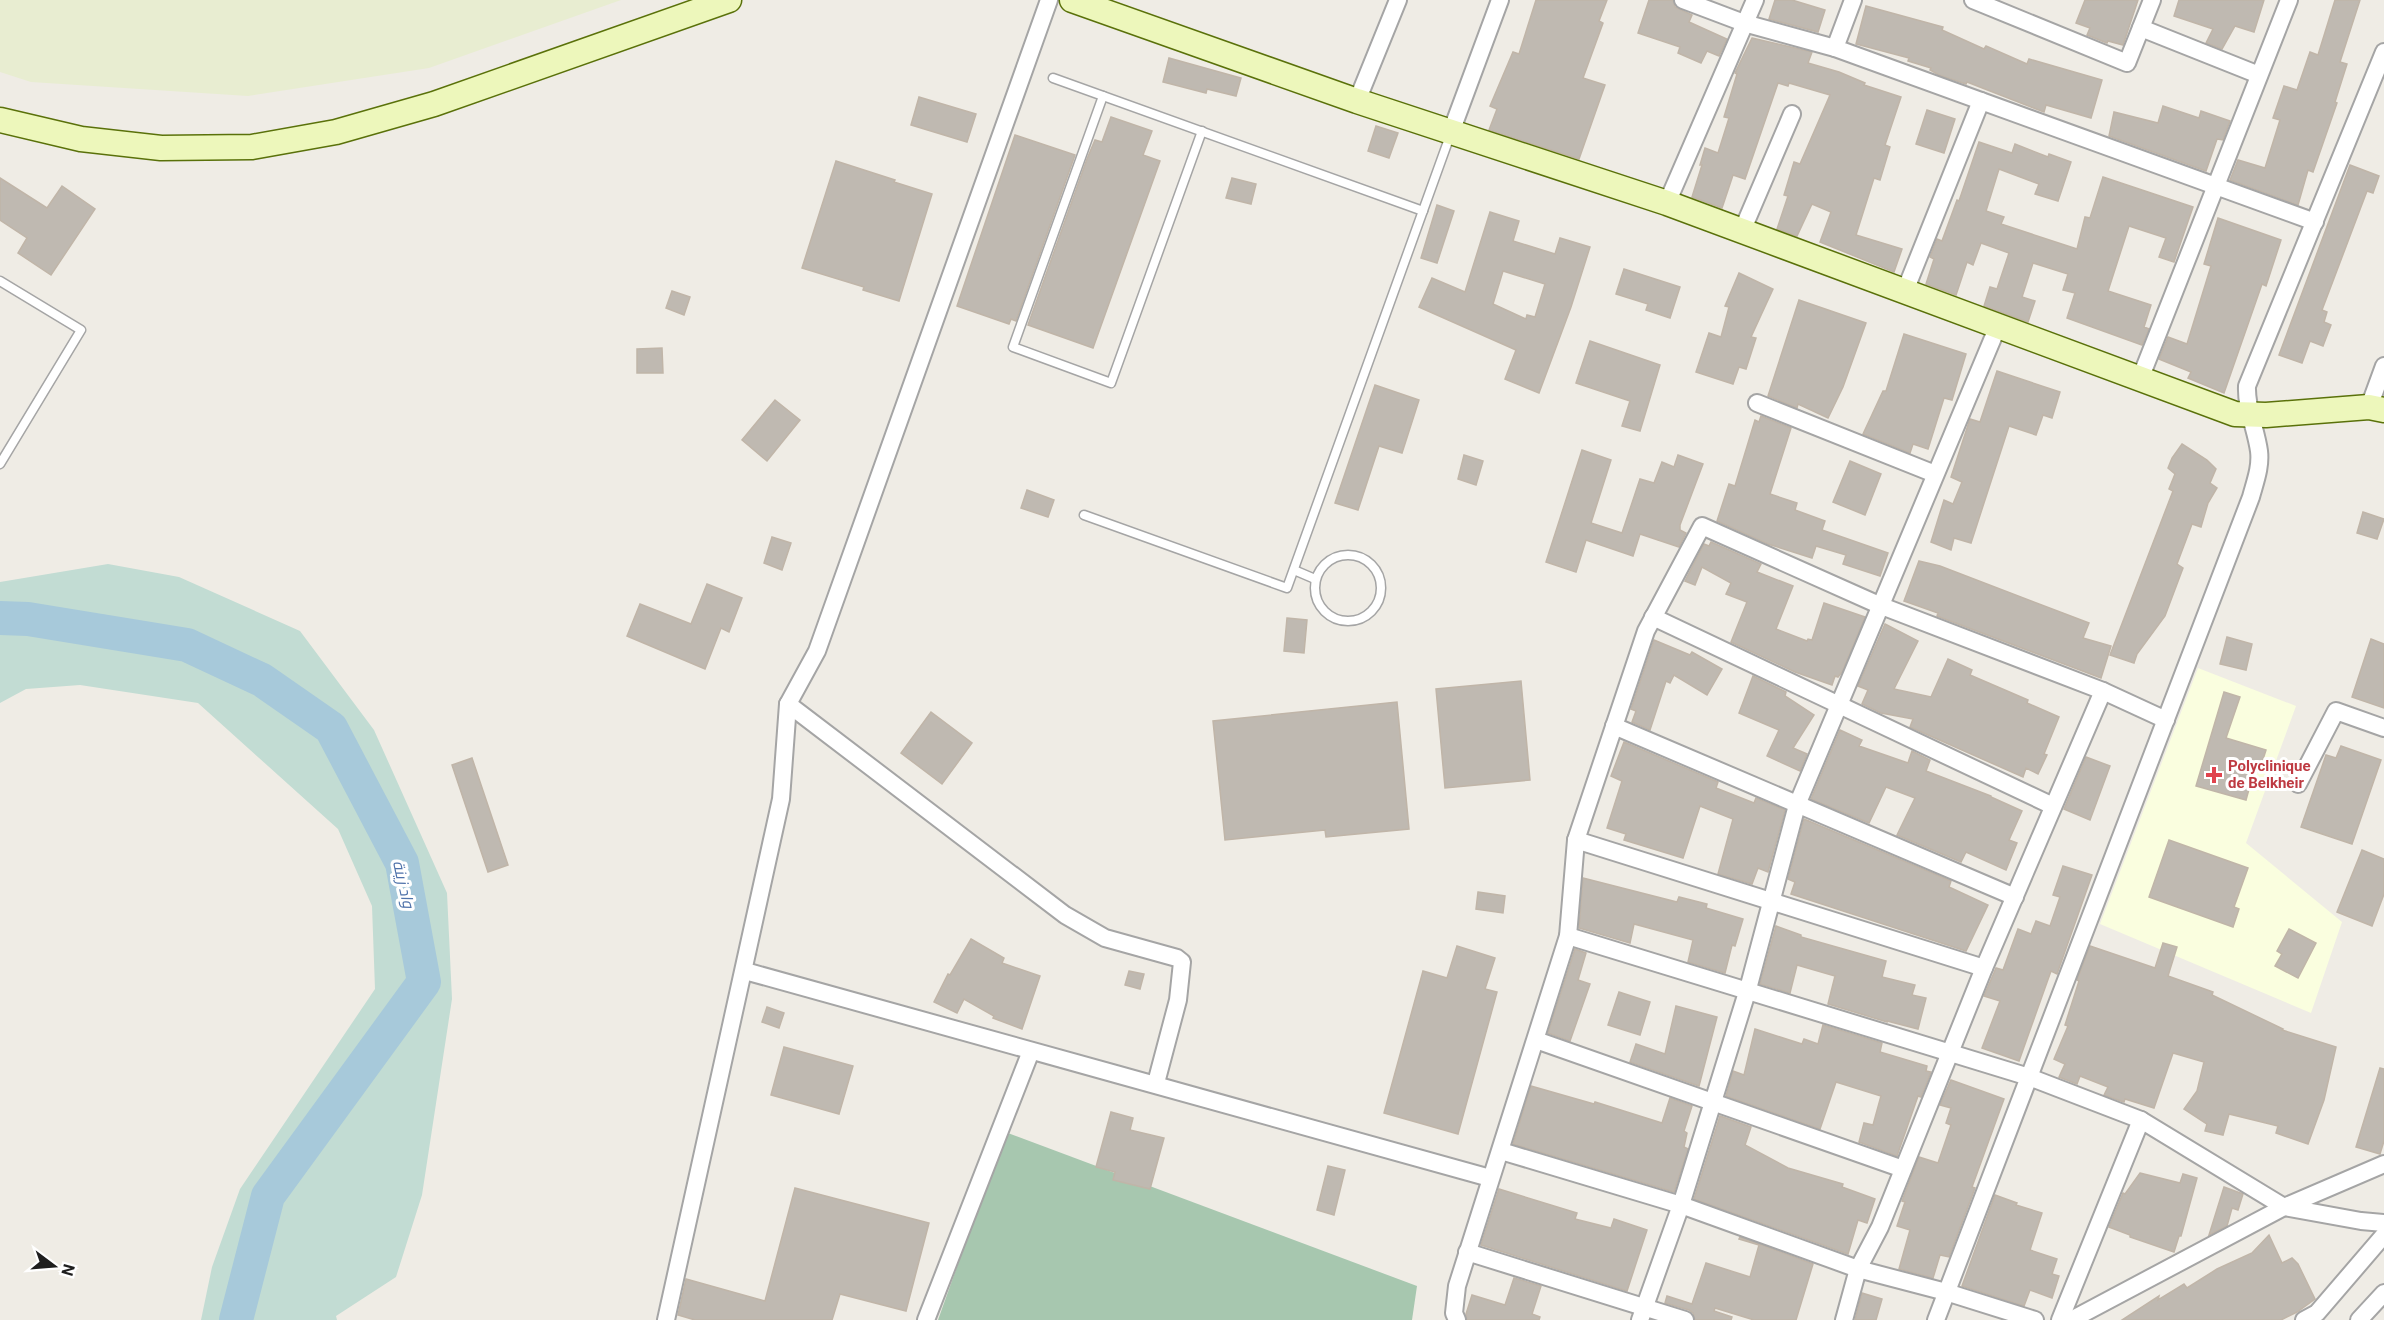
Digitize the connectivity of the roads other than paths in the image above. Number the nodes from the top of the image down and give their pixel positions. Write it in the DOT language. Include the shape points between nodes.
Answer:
graph roads {
  1 [pos="729,0"];
  2 [pos="1049,0"];
  3 [pos="1072,0"];
  4 [pos="1398,0"];
  5 [pos="1500,0"];
  6 [pos="1683,0"];
  7 [pos="1755,0"];
  8 [pos="1852,0"];
  9 [pos="1973,0"];
  10 [pos="2152,0"];
  11 [pos="2289,0"];
  12 [pos="1744,24"];
  13 [pos="2141,28"];
  14 [pos="1835,48"];
  15 [pos="2384,52"];
  16 [pos="2259,75"];
  17 [pos="1053,78"];
  18 [pos="1103,96"];
  19 [pos="1981,101"];
  20 [pos="1357,102"];
  21 [pos="1792,114"];
  22 [pos="0,120"];
  23 [pos="1202,131"];
  24 [pos="1451,132"];
  25 [pos="2216,186"];
  26 [pos="1667,203"];
  27 [pos="1423,211"];
  28 [pos="2315,222"];
  29 [pos="1742,231"];
  30 [pos="0,281"];
  31 [pos="1905,291"];
  32 [pos="1998,326"];
  33 [pos="2384,366"];
  34 [pos="2140,379"];
  35 [pos="1757,403"];
  36 [pos="2377,408"];
  37 [pos="2250,414"];
  38 [pos="0,464"];
  39 [pos="1935,474"];
  40 [pos="1084,515"];
  41 [pos="1294,570"];
  42 [pos="1315,579"];
  43 [pos="1879,605"];
  44 [pos="1653,617"];
  45 [pos="2103,691"];
  46 [pos="788,704"];
  47 [pos="1838,705"];
  48 [pos="2166,720"];
  49 [pos="1614,726"];
  50 [pos="2384,728"];
  51 [pos="2298,784"];
  52 [pos="1797,806"];
  53 [pos="2054,806"];
  54 [pos="1576,840"];
  55 [pos="2015,897"];
  56 [pos="1771,901"];
  57 [pos="1568,936"];
  58 [pos="1984,968"];
  59 [pos="745,971"];
  60 [pos="1748,989"];
  61 [pos="1536,1040"];
  62 [pos="1031,1052"];
  63 [pos="1950,1052"];
  64 [pos="2029,1077"];
  65 [pos="1156,1083"];
  66 [pos="1713,1103"];
  67 [pos="2141,1120"];
  68 [pos="1501,1151"];
  69 [pos="2384,1164"];
  70 [pos="1903,1168"];
  71 [pos="1490,1178"];
  72 [pos="1680,1205"];
  73 [pos="2284,1207"];
  74 [pos="2384,1223"];
  75 [pos="2384,1235"];
  76 [pos="1467,1252"];
  77 [pos="1858,1269"];
  78 [pos="1946,1292"];
  79 [pos="2382,1296"];
  80 [pos="1642,1313"];
  81 [pos="666,1320"];
  82 [pos="926,1320"];
  83 [pos="1457,1320"];
  84 [pos="1684,1320"];
  85 [pos="1844,1320"];
  86 [pos="1936,1320"];
  87 [pos="2035,1320"];
  88 [pos="2060,1320"];
  89 [pos="2071,1320"];
  90 [pos="2304,1320"];
  91 [pos="2359,1320"];
  92 [pos="2380,1320"];
  1 -- 22 [label="street" via="434,104 336,132 252,147 161,148 81,139"];
  2 -- 46 [label="street" via="820,642"];
  3 -- 20 [label="street"];
  4 -- 20 [label="street"];
  5 -- 24 [label="street"];
  6 -- 12 [label="street"];
  7 -- 12 [label="street"];
  8 -- 14 [label="street"];
  9 -- 13 [label="street" via="2127,63"];
  10 -- 13 [label="street"];
  11 -- 16 [label="street"];
  12 -- 14 [label="street"];
  12 -- 26 [label="street"];
  13 -- 16 [label="street"];
  14 -- 19 [label="street"];
  15 -- 28 [label="street"];
  16 -- 25 [label="street"];
  17 -- 18 [label="lane"];
  18 -- 23 [label="lane"];
  18 -- 23 [label="lane" via="1013,347 1111,383"];
  19 -- 25 [label="street"];
  19 -- 31 [label="street"];
  20 -- 24 [label="street"];
  21 -- 29 [label="street"];
  23 -- 27 [label="lane"];
  24 -- 26 [label="street"];
  24 -- 27 [label="lane"];
  25 -- 28 [label="street"];
  25 -- 34 [label="street"];
  26 -- 29 [label="street"];
  27 -- 41 [label="lane"];
  28 -- 37 [label="street" via="2247,386"];
  29 -- 31 [label="street"];
  30 -- 38 [label="lane" via="81,330"];
  31 -- 32 [label="street"];
  32 -- 34 [label="street"];
  32 -- 39 [label="street"];
  33 -- 36 [label="street"];
  34 -- 37 [label="street" via="2235,414"];
  35 -- 39 [label="street"];
  36 -- 37 [label="street"];
  37 -- 48 [label="street" via="2259,453 2256,481"];
  39 -- 43 [label="street"];
  40 -- 41 [label="lane" via="1287,588"];
  41 -- 42 [label="lane"];
  42 -- 42 [label="lane" via="1316,601 1329,617 1350,623 1370,615 1381,597 1380,576 1367,560 1347,554 1327,562"];
  43 -- 44 [label="street" via="1702,526"];
  43 -- 45 [label="street"];
  43 -- 47 [label="street"];
  44 -- 47 [label="street"];
  44 -- 49 [label="street"];
  45 -- 48 [label="street"];
  45 -- 53 [label="street"];
  46 -- 59 [label="street" via="781,799"];
  46 -- 65 [label="street" via="1065,915 1105,938 1182,962 1178,1000"];
  47 -- 52 [label="street"];
  47 -- 53 [label="street"];
  48 -- 64 [label="street"];
  49 -- 52 [label="street"];
  49 -- 54 [label="street"];
  50 -- 51 [label="street" via="2336,711"];
  52 -- 55 [label="street"];
  52 -- 56 [label="street"];
  53 -- 55 [label="street"];
  54 -- 56 [label="street"];
  54 -- 57 [label="street"];
  55 -- 58 [label="street"];
  56 -- 58 [label="street"];
  56 -- 60 [label="street"];
  57 -- 60 [label="street"];
  57 -- 61 [label="street"];
  58 -- 63 [label="street"];
  59 -- 62 [label="street"];
  59 -- 81 [label="street"];
  60 -- 63 [label="street"];
  60 -- 66 [label="street"];
  61 -- 66 [label="street"];
  61 -- 68 [label="street"];
  62 -- 65 [label="street"];
  62 -- 82 [label="street"];
  63 -- 64 [label="street"];
  63 -- 70 [label="street"];
  64 -- 67 [label="street"];
  64 -- 78 [label="street"];
  65 -- 71 [label="street"];
  66 -- 70 [label="street"];
  66 -- 72 [label="street"];
  67 -- 73 [label="street"];
  67 -- 88 [label="street"];
  68 -- 71 [label="street"];
  68 -- 72 [label="street"];
  69 -- 73 [label="street"];
  70 -- 77 [label="street" via="1880,1227"];
  71 -- 76 [label="street"];
  72 -- 77 [label="street"];
  72 -- 80 [label="street"];
  73 -- 74 [label="street"];
  73 -- 89 [label="street"];
  75 -- 90 [label="street" via="2317,1313"];
  76 -- 80 [label="street"];
  76 -- 83 [label="street" via="1457,1286"];
  77 -- 78 [label="street"];
  77 -- 85 [label="street"];
  78 -- 86 [label="street"];
  78 -- 87 [label="street"];
  79 -- 91 [label="street"];
  79 -- 92 [label="street"];
  80 -- 84 [label="street"];
}
